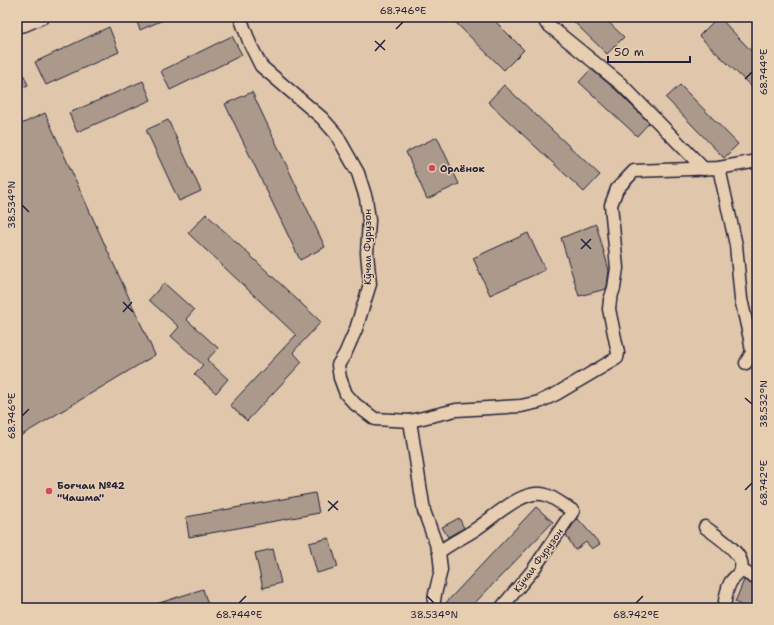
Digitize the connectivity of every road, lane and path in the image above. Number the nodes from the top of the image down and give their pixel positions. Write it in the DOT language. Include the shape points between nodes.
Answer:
graph roads {
  1 [pos="43,17"];
  2 [pos="240,17"];
  3 [pos="543,17"];
  4 [pos="17,26"];
  5 [pos="757,161"];
  6 [pos="720,168"];
  7 [pos="704,169"];
  8 [pos="746,363"];
  9 [pos="410,421"];
  10 [pos="705,527"];
  11 [pos="439,552"];
  12 [pos="741,570"];
  13 [pos="757,579"];
  14 [pos="433,608"];
  15 [pos="501,608"];
  16 [pos="724,608"];
  1 -- 4 [label="street"];
  2 -- 9 [label="street, Кӯчаи Фурузон" via="261,66 322,118 336,134 358,174 366,198 370,284 356,328 338,365 346,394 375,418"];
  3 -- 7 [label="street" via="546,23 621,84"];
  5 -- 6 [label="street"];
  6 -- 7 [label="street"];
  6 -- 8 [label="street" via="736,245 741,299 752,352"];
  7 -- 9 [label="street, Кӯчаи Фурузон" via="634,171 613,197 611,205 617,268 609,309 617,358 539,402 521,406 456,410"];
  9 -- 11 [label="street" via="424,511"];
  10 -- 12 [label="street" via="734,550 741,561"];
  11 -- 14 [label="street" via="441,570"];
  11 -- 15 [label="street, Кӯчаи Фурузон" via="517,500 532,495 545,495 573,511 533,570"];
  12 -- 13 [label="street"];
  12 -- 16 [label="street" via="730,583"];
}
